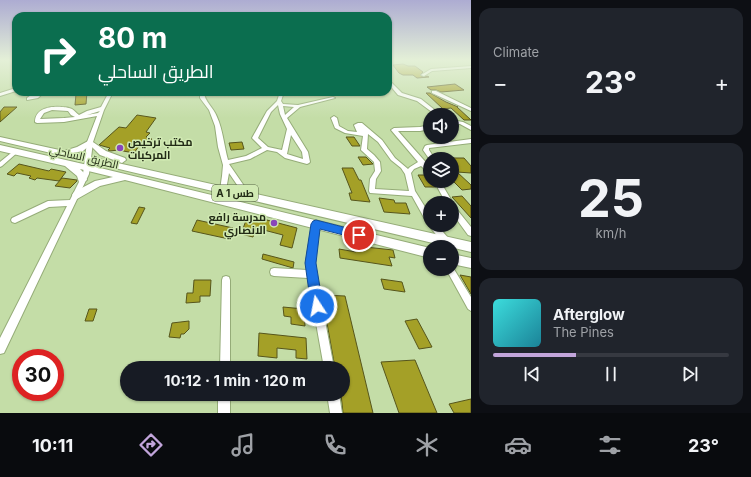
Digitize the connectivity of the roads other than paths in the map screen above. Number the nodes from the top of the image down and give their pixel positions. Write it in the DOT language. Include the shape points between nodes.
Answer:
graph roads {
  1 [pos="392,85"];
  2 [pos="12,90"];
  3 [pos="434,92"];
  4 [pos="0,95"];
  5 [pos="33,96"];
  6 [pos="37,96"];
  7 [pos="109,96"];
  8 [pos="202,96"];
  9 [pos="281,96"];
  10 [pos="334,98"];
  11 [pos="279,101"];
  12 [pos="298,106"];
  13 [pos="103,108"];
  14 [pos="430,108"];
  15 [pos="471,110"];
  16 [pos="89,112"];
  17 [pos="73,114"];
  18 [pos="100,114"];
  19 [pos="79,117"];
  20 [pos="284,118"];
  21 [pos="334,118"];
  22 [pos="459,123"];
  23 [pos="423,128"];
  24 [pos="471,128"];
  25 [pos="290,129"];
  26 [pos="364,132"];
  27 [pos="0,139"];
  28 [pos="93,141"];
  29 [pos="471,141"];
  30 [pos="0,148"];
  31 [pos="266,148"];
  32 [pos="16,151"];
  33 [pos="62,152"];
  34 [pos="427,152"];
  35 [pos="284,154"];
  36 [pos="66,163"];
  37 [pos="225,163"];
  38 [pos="422,163"];
  39 [pos="90,164"];
  40 [pos="0,165"];
  41 [pos="142,171"];
  42 [pos="408,173"];
  43 [pos="82,180"];
  44 [pos="136,180"];
  45 [pos="224,190"];
  46 [pos="413,194"];
  47 [pos="248,196"];
  48 [pos="75,200"];
  49 [pos="423,209"];
  50 [pos="459,217"];
  51 [pos="15,220"];
  52 [pos="316,224"];
  53 [pos="439,232"];
  54 [pos="471,233"];
  55 [pos="442,240"];
  56 [pos="445,240"];
  57 [pos="459,244"];
  58 [pos="471,247"];
  59 [pos="423,251"];
  60 [pos="459,260"];
  61 [pos="471,263"];
  62 [pos="274,272"];
  63 [pos="311,274"];
  64 [pos="454,276"];
  65 [pos="226,280"];
  66 [pos="471,306"];
  67 [pos="0,349"];
  68 [pos="224,361"];
  69 [pos="328,361"];
  70 [pos="224,401"];
  71 [pos="334,401"];
  72 [pos="224,413"];
  73 [pos="336,413"];
  1 -- 14 [label="street" via="400,94 419,100"];
  2 -- 4 [label="street"];
  3 -- 15 [label="street"];
  5 -- 6 [label="street" via="29,99"];
  7 -- 13 [label="street"];
  8 -- 37 [label="street" via="212,109 218,124"];
  9 -- 11 [label="street"];
  10 -- 12 [label="street"];
  11 -- 12 [label="street" via="282,105"];
  11 -- 20 [label="street"];
  11 -- 31 [label="street" via="269,111 255,138"];
  12 -- 20 [label="street"];
  13 -- 16 [label="street"];
  13 -- 18 [label="street"];
  16 -- 17 [label="street"];
  16 -- 19 [label="street"];
  17 -- 19 [label="street"];
  17 -- 19 [label="street" via="70,110 62,108 47,110 42,112 37,120"];
  18 -- 19 [label="street"];
  18 -- 28 [label="street"];
  20 -- 25 [label="street"];
  21 -- 26 [label="street" via="337,127 347,132"];
  22 -- 24 [label="street"];
  23 -- 38 [label="street" via="394,130"];
  25 -- 35 [label="street"];
  25 -- 35 [label="street" via="305,152 307,162"];
  26 -- 42 [label="street" via="380,141 393,159"];
  26 -- 46 [label="street" via="364,150 377,162 378,171 373,179 372,191"];
  27 -- 33 [label="highway, الطريق الساحلي / A 1 طس"];
  28 -- 33 [label="highway" via="76,151"];
  28 -- 39 [label="street"];
  28 -- 41 [label="highway" via="99,151 107,156 141,165"];
  29 -- 34 [label="street" via="427,147"];
  30 -- 32 [label="highway, الطريق الساحلي / A 1 طس"];
  31 -- 35 [label="street"];
  31 -- 37 [label="street" via="248,158"];
  32 -- 36 [label="highway, الطريق الساحلي / A 1 طس"];
  32 -- 40 [label="street"];
  33 -- 39 [label="highway, الطريق الساحلي / A 1 طس"];
  36 -- 39 [label="highway, الطريق الساحلي / A 1 طس"];
  36 -- 43 [label="highway" via="79,173"];
  37 -- 45 [label="street"];
  37 -- 47 [label="street"];
  38 -- 42 [label="street"];
  39 -- 41 [label="highway, الطريق الساحلي / A 1 طس"];
  39 -- 43 [label="street"];
  39 -- 44 [label="highway, الطريق الساحلي / A 1 طس"];
  39 -- 48 [label="street" via="87,180"];
  41 -- 45 [label="highway, الطريق الساحلي / A 1 طس"];
  42 -- 46 [label="street"];
  43 -- 48 [label="street"];
  44 -- 48 [label="highway" via="105,181 93,185"];
  44 -- 52 [label="highway, الطريق الساحلي / A 1 طس"];
  45 -- 47 [label="highway, الطريق الساحلي / A 1 طس"];
  46 -- 49 [label="street"];
  47 -- 55 [label="highway, الطريق الساحلي / A 1 طس"];
  48 -- 51 [label="street" via="48,204"];
  48 -- 67 [label="street"];
  50 -- 54 [label="street"];
  52 -- 59 [label="highway, الطريق الساحلي / A 1 طس"];
  52 -- 63 [label="street" via="310,263"];
  53 -- 56 [label="street"];
  57 -- 58 [label="highway, الطريق الساحلي / A 1 طس"];
  60 -- 61 [label="highway"];
  62 -- 63 [label="street"];
  63 -- 69 [label="street"];
  64 -- 66 [label="street"];
  65 -- 68 [label="street"];
  70 -- 72 [label="street"];
  71 -- 73 [label="street"];
}
